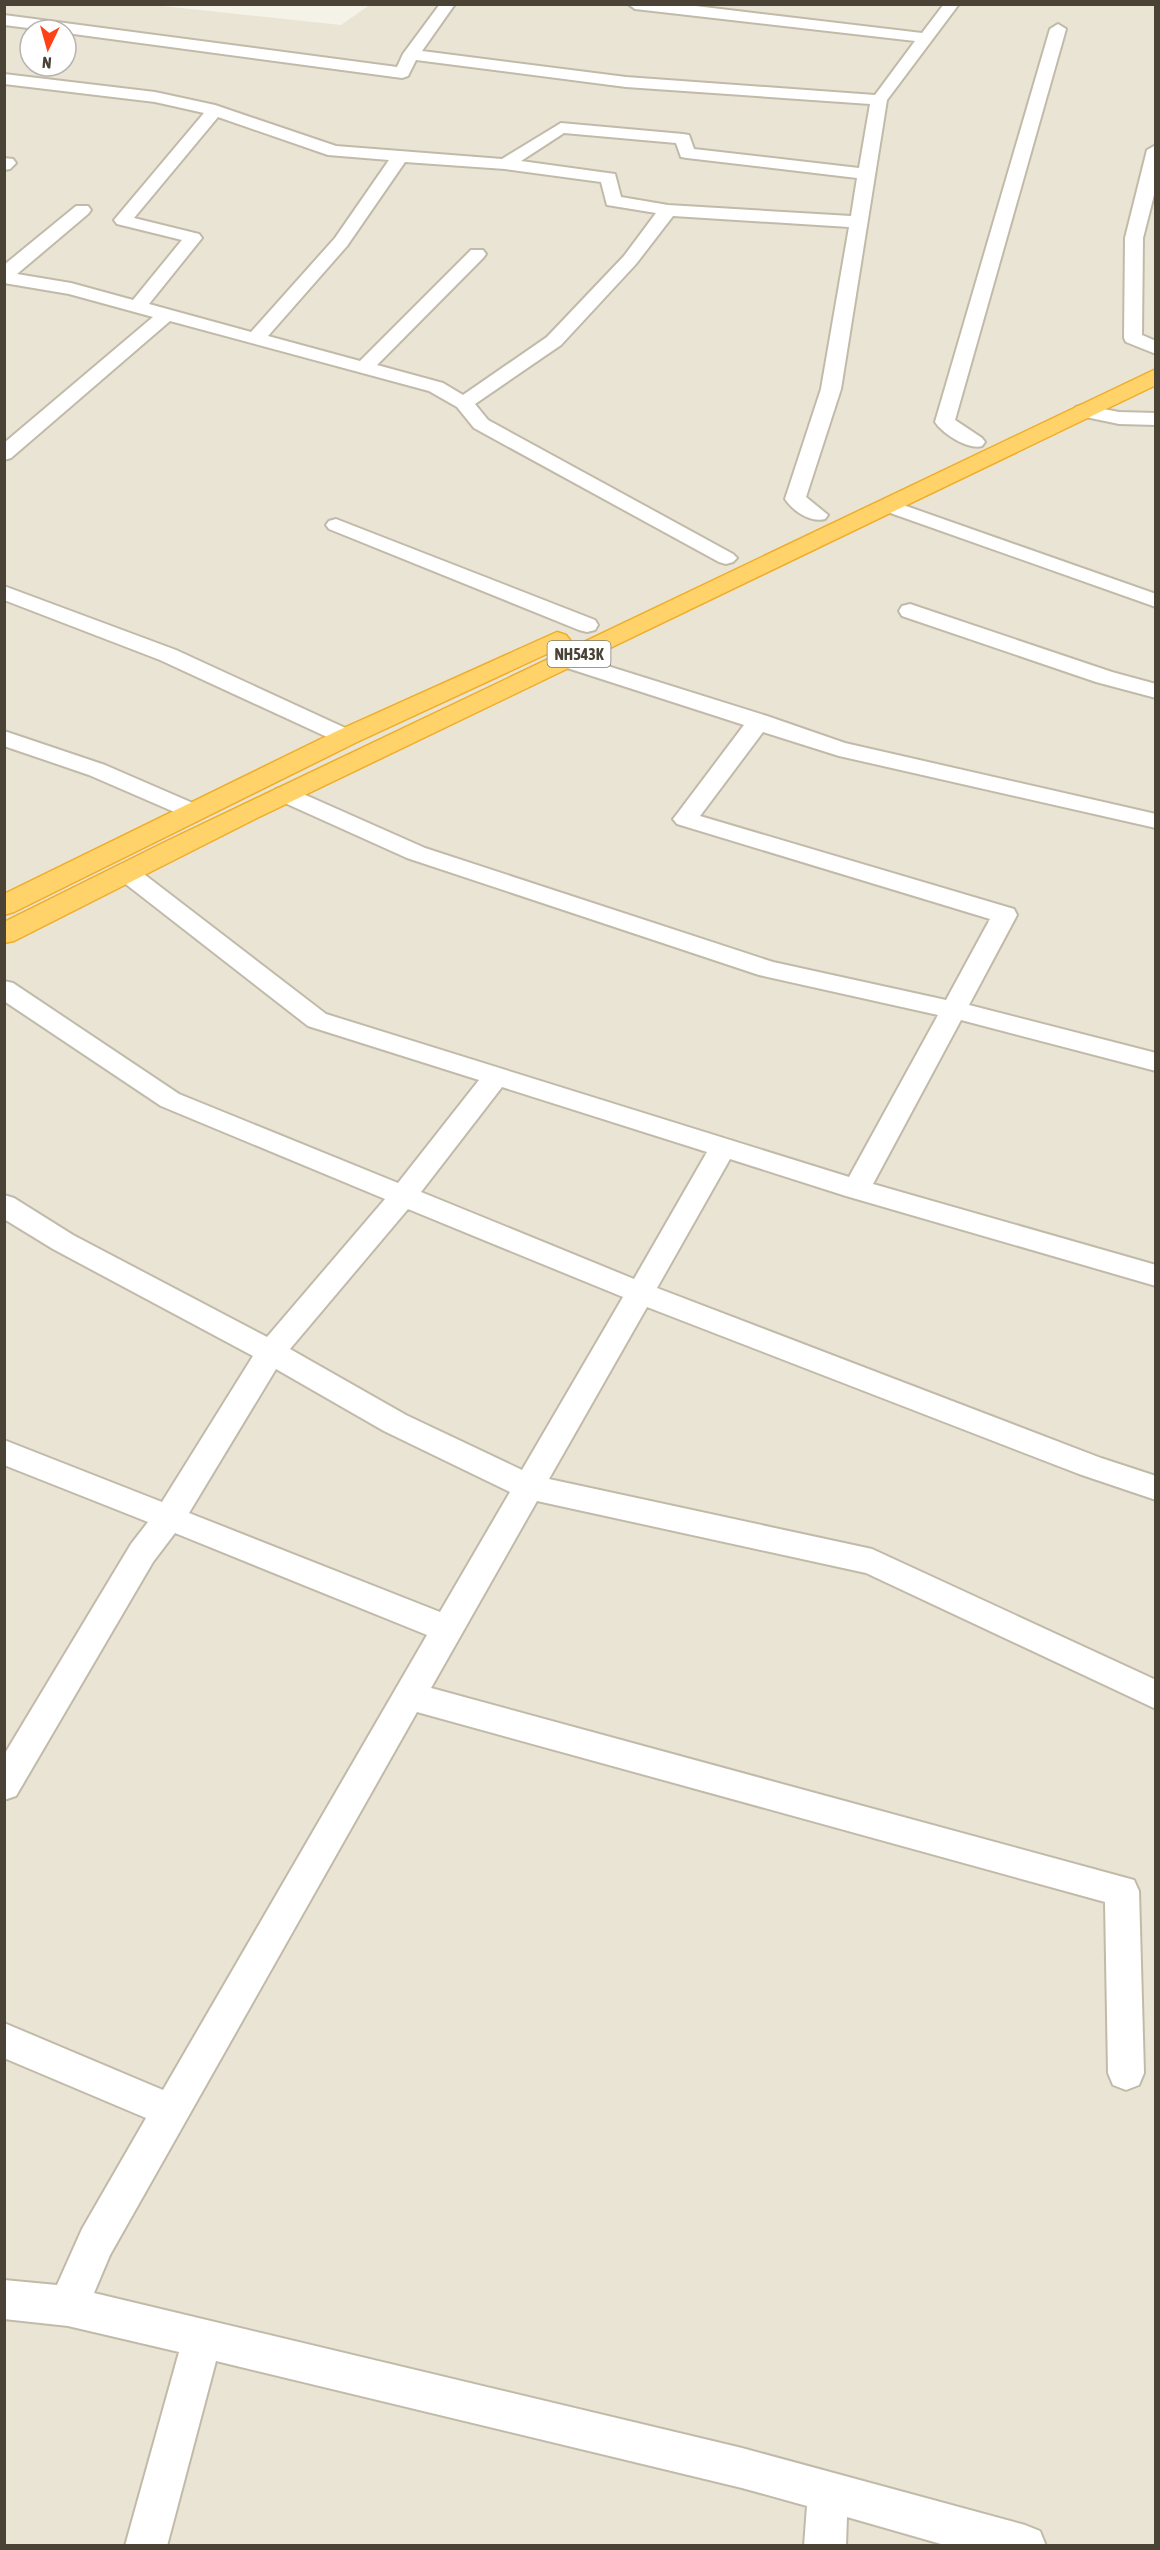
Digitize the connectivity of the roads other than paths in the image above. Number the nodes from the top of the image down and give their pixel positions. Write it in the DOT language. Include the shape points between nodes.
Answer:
graph roads {
  1 [pos="26,4"];
  2 [pos="448,4"];
  3 [pos="635,4"];
  4 [pos="952,4"];
  5 [pos="8,24"];
  6 [pos="1058,29"];
  7 [pos="927,38"];
  8 [pos="411,54"];
  9 [pos="4,79"];
  10 [pos="879,100"];
  11 [pos="215,110"];
  12 [pos="1155,150"];
  13 [pos="400,157"];
  14 [pos="505,164"];
  15 [pos="867,174"];
  16 [pos="82,210"];
  17 [pos="668,210"];
  18 [pos="859,222"];
  19 [pos="477,254"];
  20 [pos="4,276"];
  21 [pos="137,307"];
  22 [pos="166,315"];
  23 [pos="256,338"];
  24 [pos="1155,348"];
  25 [pos="1155,355"];
  26 [pos="363,368"];
  27 [pos="1155,376"];
  28 [pos="464,403"];
  29 [pos="1083,411"];
  30 [pos="1155,419"];
  31 [pos="986,448"];
  32 [pos="4,453"];
  33 [pos="888,506"];
  34 [pos="818,514"];
  35 [pos="336,525"];
  36 [pos="726,558"];
  37 [pos="748,572"];
  38 [pos="1155,579"];
  39 [pos="4,592"];
  40 [pos="1148,598"];
  41 [pos="910,611"];
  42 [pos="587,625"];
  43 [pos="566,660"];
  44 [pos="1155,691"];
  45 [pos="759,721"];
  46 [pos="346,737"];
  47 [pos="4,738"];
  48 [pos="284,794"];
  49 [pos="194,812"];
  50 [pos="1155,821"];
  51 [pos="116,865"];
  52 [pos="9,900"];
  53 [pos="4,934"];
  54 [pos="4,989"];
  55 [pos="953,1010"];
  56 [pos="1155,1062"];
  57 [pos="496,1076"];
  58 [pos="723,1148"];
  59 [pos="856,1189"];
  60 [pos="404,1196"];
  61 [pos="4,1205"];
  62 [pos="1155,1276"];
  63 [pos="640,1293"];
  64 [pos="270,1352"];
  65 [pos="5,1454"];
  66 [pos="528,1487"];
  67 [pos="1155,1488"];
  68 [pos="168,1518"];
  69 [pos="447,1629"];
  70 [pos="1155,1695"];
  71 [pos="409,1696"];
  72 [pos="4,1786"];
  73 [pos="4,2040"];
  74 [pos="1126,2073"];
  75 [pos="171,2111"];
  76 [pos="4,2299"];
  77 [pos="68,2306"];
  78 [pos="203,2338"];
  79 [pos="828,2491"];
  80 [pos="146,2546"];
  81 [pos="825,2546"];
  82 [pos="1025,2546"];
  1 -- 5 [label="street"];
  2 -- 8 [label="street"];
  3 -- 7 [label="street"];
  4 -- 7 [label="street"];
  5 -- 8 [label="street" via="402,73"];
  6 -- 31 [label="street" via="945,422"];
  7 -- 10 [label="street"];
  8 -- 10 [label="street" via="626,82"];
  9 -- 11 [label="street" via="154,97"];
  10 -- 15 [label="street"];
  11 -- 13 [label="street" via="334,151"];
  11 -- 21 [label="street" via="123,220 193,238"];
  12 -- 24 [label="street" via="1134,238 1133,338"];
  13 -- 14 [label="street"];
  13 -- 23 [label="street" via="341,242"];
  14 -- 15 [label="street" via="561,128 683,139 687,153"];
  14 -- 17 [label="street" via="609,178 613,201"];
  15 -- 18 [label="street"];
  16 -- 20 [label="street"];
  17 -- 18 [label="street"];
  17 -- 28 [label="street" via="630,260 554,341"];
  18 -- 34 [label="street" via="831,389 795,499"];
  19 -- 26 [label="street"];
  20 -- 21 [label="street"];
  21 -- 22 [label="street"];
  22 -- 23 [label="street"];
  22 -- 32 [label="street"];
  23 -- 26 [label="street"];
  25 -- 31 [label="highway, NH543K"];
  26 -- 28 [label="street" via="436,387"];
  27 -- 29 [label="highway, NH543K"];
  28 -- 36 [label="street" via="482,424"];
  29 -- 30 [label="street"];
  29 -- 31 [label="highway, NH543K"];
  31 -- 33 [label="highway, NH543K"];
  31 -- 34 [label="highway, NH543K"];
  33 -- 37 [label="highway, NH543K"];
  33 -- 40 [label="street"];
  34 -- 36 [label="highway, NH543K"];
  35 -- 42 [label="street"];
  36 -- 37 [label="highway"];
  36 -- 42 [label="highway, NH543K"];
  37 -- 43 [label="highway, NH543K"];
  38 -- 40 [label="street"];
  39 -- 46 [label="street" via="168,655"];
  41 -- 44 [label="street"];
  42 -- 46 [label="highway, NH543K"];
  43 -- 45 [label="street"];
  43 -- 48 [label="highway, NH543K"];
  45 -- 50 [label="street" via="839,749"];
  45 -- 55 [label="street" via="685,819 1005,915"];
  46 -- 49 [label="highway, NH543K"];
  47 -- 49 [label="street" via="98,770"];
  48 -- 51 [label="highway, NH543K"];
  48 -- 55 [label="street" via="416,854 768,969"];
  49 -- 51 [label="highway, NH543K"];
  51 -- 52 [label="highway, NH543K"];
  51 -- 53 [label="highway, NH543K"];
  51 -- 57 [label="street" via="317,1020"];
  54 -- 60 [label="street" via="170,1100"];
  55 -- 56 [label="street"];
  55 -- 59 [label="street"];
  57 -- 58 [label="street"];
  57 -- 60 [label="street"];
  58 -- 59 [label="street"];
  58 -- 63 [label="street"];
  59 -- 62 [label="street"];
  60 -- 63 [label="street"];
  60 -- 64 [label="street"];
  61 -- 64 [label="street" via="63,1242"];
  63 -- 66 [label="street"];
  63 -- 67 [label="street"];
  64 -- 66 [label="street" via="395,1424"];
  64 -- 68 [label="street"];
  65 -- 68 [label="street"];
  66 -- 69 [label="street"];
  66 -- 70 [label="street" via="872,1563"];
  68 -- 69 [label="street"];
  68 -- 72 [label="street" via="142,1553"];
  69 -- 71 [label="street"];
  71 -- 74 [label="street" via="1122,1891"];
  71 -- 75 [label="street"];
  73 -- 75 [label="street"];
  75 -- 77 [label="street" via="96,2242"];
  76 -- 77 [label="street"];
  77 -- 78 [label="street"];
  78 -- 79 [label="street"];
  78 -- 80 [label="street"];
  79 -- 81 [label="street"];
  79 -- 82 [label="street"];
}
